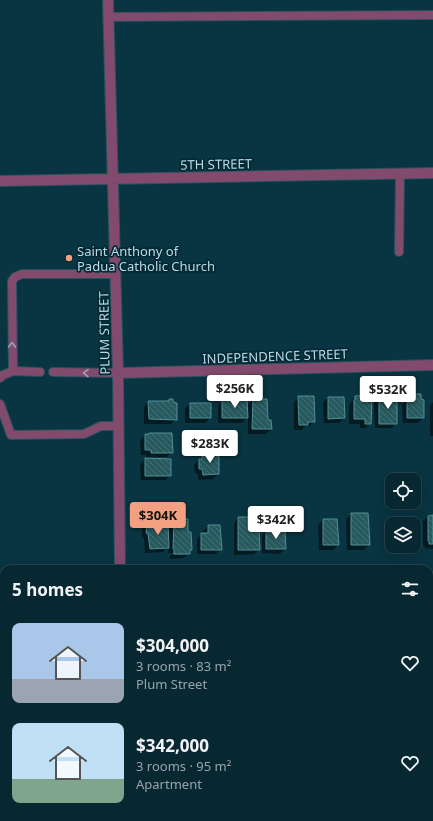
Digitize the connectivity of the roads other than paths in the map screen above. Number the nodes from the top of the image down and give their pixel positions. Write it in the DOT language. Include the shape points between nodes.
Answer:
graph roads {
  1 [pos="108,0"];
  2 [pos="433,15"];
  3 [pos="108,17"];
  4 [pos="400,174"];
  5 [pos="433,174"];
  6 [pos="114,179"];
  7 [pos="0,181"];
  8 [pos="399,252"];
  9 [pos="116,274"];
  10 [pos="433,365"];
  11 [pos="13,371"];
  12 [pos="40,372"];
  13 [pos="53,372"];
  14 [pos="118,373"];
  15 [pos="0,378"];
  16 [pos="0,404"];
  17 [pos="119,426"];
  18 [pos="120,565"];
  1 -- 3 [label="street, PLUM STREET"];
  2 -- 3 [label="lane"];
  3 -- 6 [label="street, PLUM STREET"];
  4 -- 5 [label="street, 5TH STREET"];
  4 -- 6 [label="street, 5TH STREET"];
  4 -- 8 [label="lane"];
  6 -- 7 [label="street, 5TH STREET"];
  6 -- 9 [label="street, PLUM STREET"];
  11 -- 9 [label="lane, one-way" via="12,281 15,277 22,274"];
  9 -- 14 [label="street, PLUM STREET"];
  10 -- 14 [label="street, INDEPENDENCE STREET"];
  11 -- 12 [label="lane"];
  11 -- 15 [label="lane"];
  14 -- 13 [label="lane, one-way"];
  14 -- 17 [label="street, PLUM STREET"];
  16 -- 17 [label="lane" via="11,434 84,434 101,426"];
  17 -- 18 [label="street, PLUM STREET"];
}
